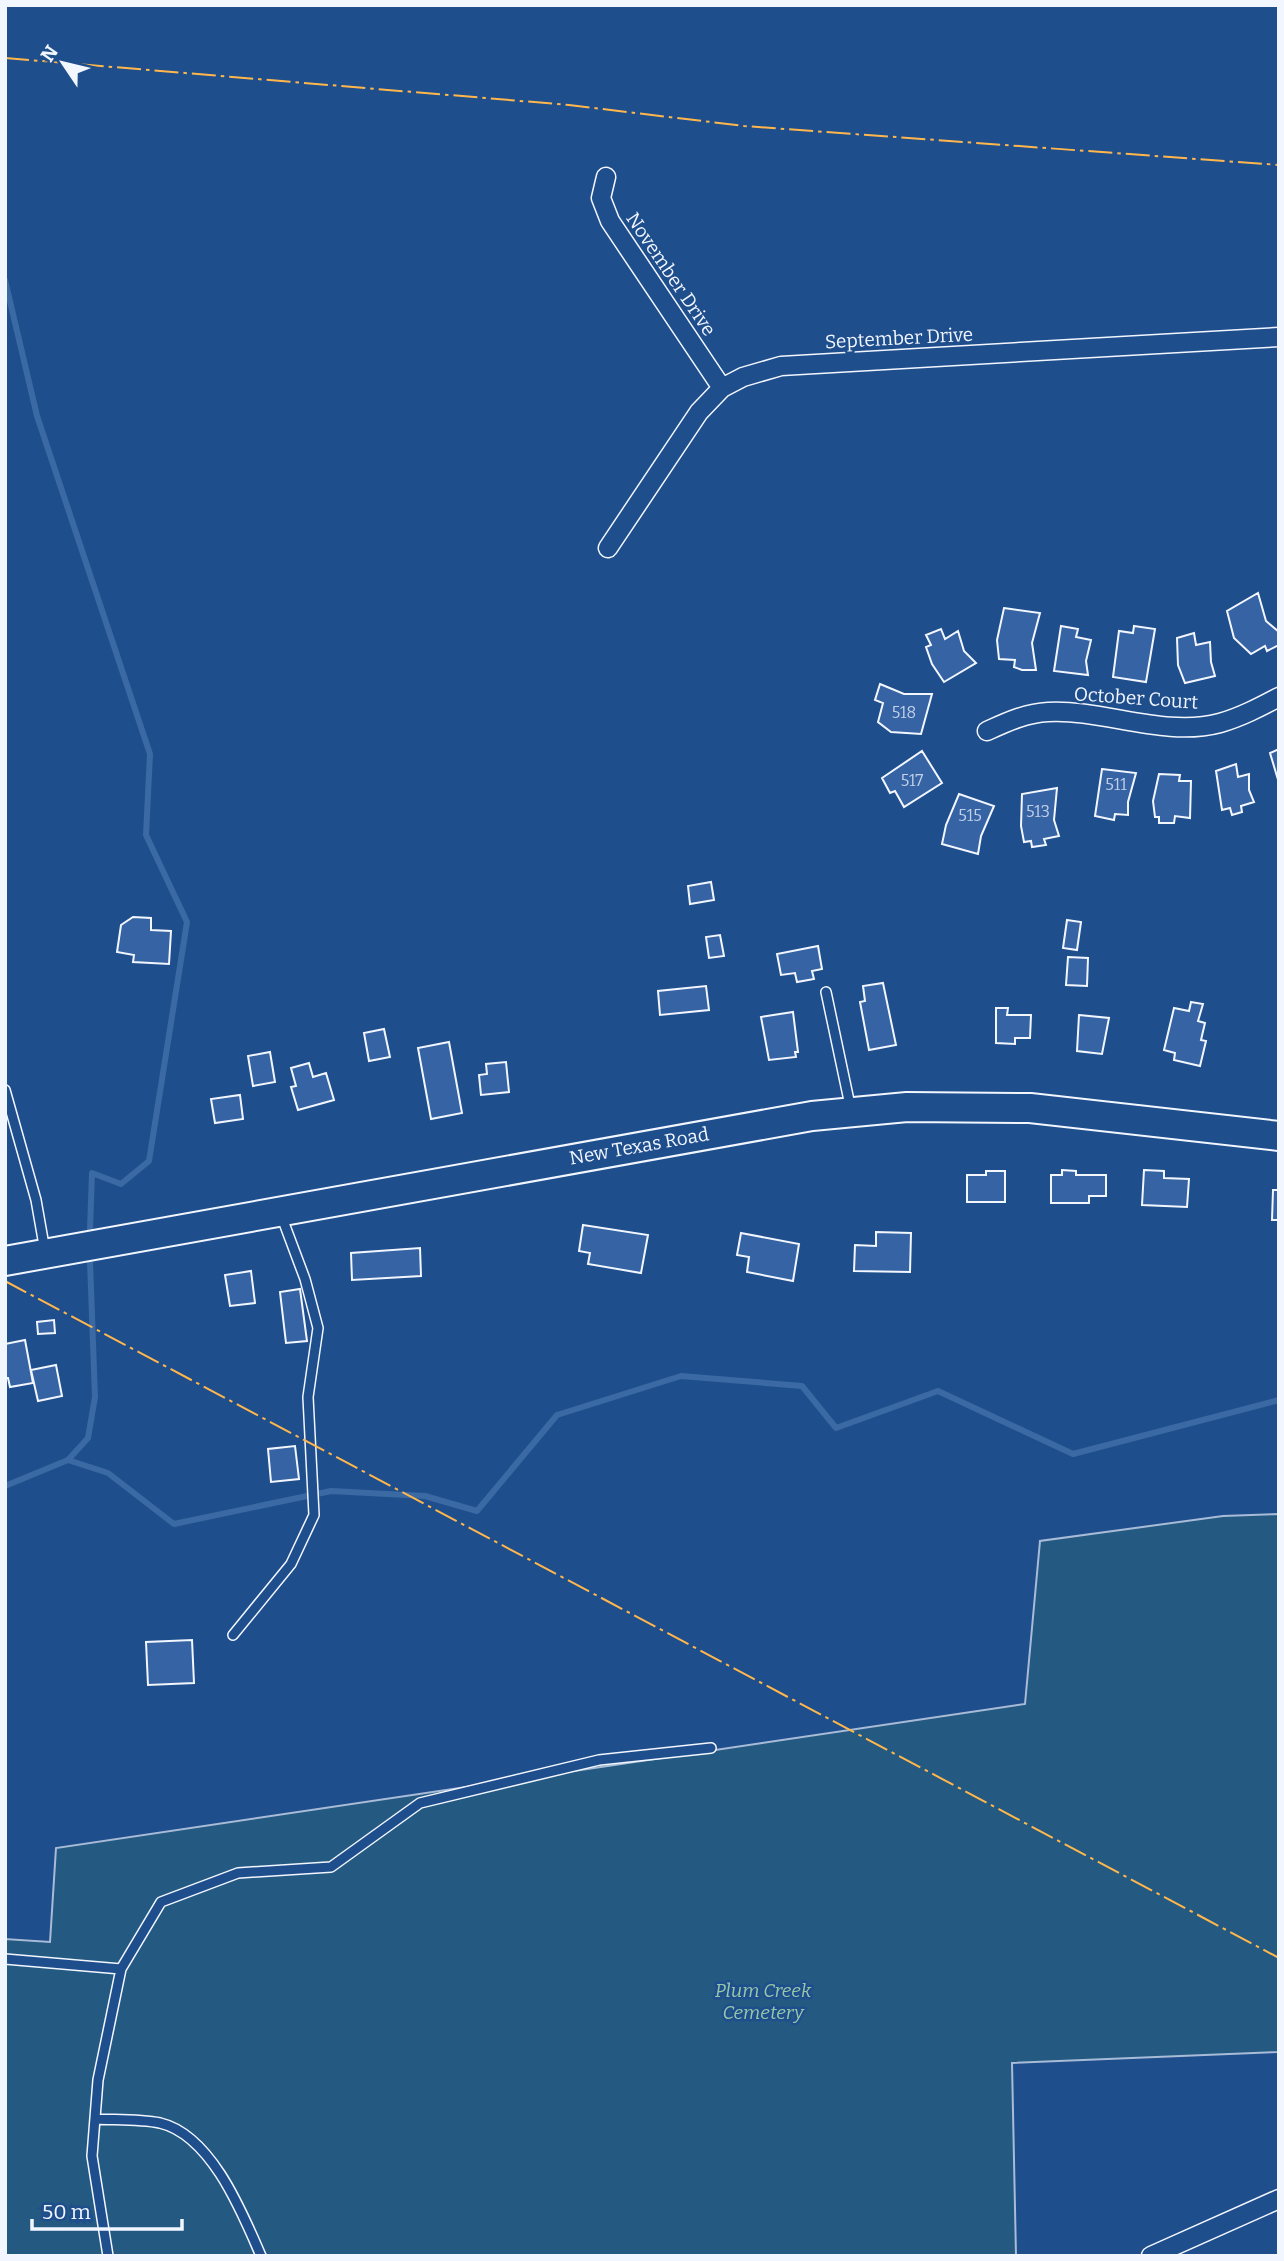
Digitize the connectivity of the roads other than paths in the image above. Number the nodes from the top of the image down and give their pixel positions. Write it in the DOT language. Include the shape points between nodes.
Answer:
graph roads {
  1 [pos="606,177"];
  2 [pos="1279,337"];
  3 [pos="722,388"];
  4 [pos="608,548"];
  5 [pos="1279,697"];
  6 [pos="987,731"];
  7 [pos="826,992"];
  8 [pos="5,1090"];
  9 [pos="851,1112"];
  10 [pos="1279,1136"];
  11 [pos="279,1210"];
  12 [pos="45,1253"];
  13 [pos="5,1261"];
  14 [pos="233,1635"];
  15 [pos="711,1748"];
  16 [pos="5,1959"];
  17 [pos="121,1969"];
  18 [pos="96,2119"];
  19 [pos="1279,2199"];
  20 [pos="108,2256"];
  21 [pos="261,2256"];
  22 [pos="1151,2256"];
  1 -- 3 [label="street, November Drive" via="601,198 610,221"];
  2 -- 3 [label="street, September Drive" via="781,366"];
  3 -- 4 [label="street, September Drive" via="699,412"];
  5 -- 6 [label="street, October Court" via="1218,724 1180,726 1049,712 1019,716"];
  7 -- 9 [label="lane"];
  8 -- 12 [label="lane" via="36,1200"];
  9 -- 10 [label="main road, New Texas Road" via="907,1107 1031,1108"];
  9 -- 11 [label="main road, New Texas Road"];
  11 -- 12 [label="main road, New Texas Road"];
  11 -- 14 [label="lane" via="318,1328 308,1397 314,1515 291,1564"];
  12 -- 13 [label="main road, New Texas Road"];
  15 -- 17 [label="lane" via="599,1760 421,1803 331,1867 238,1873 162,1902"];
  16 -- 17 [label="lane"];
  17 -- 18 [label="lane" via="98,2080"];
  18 -- 20 [label="lane" via="92,2156"];
  18 -- 21 [label="lane" via="160,2123 197,2143 222,2180"];
  19 -- 22 [label="street"];
}
